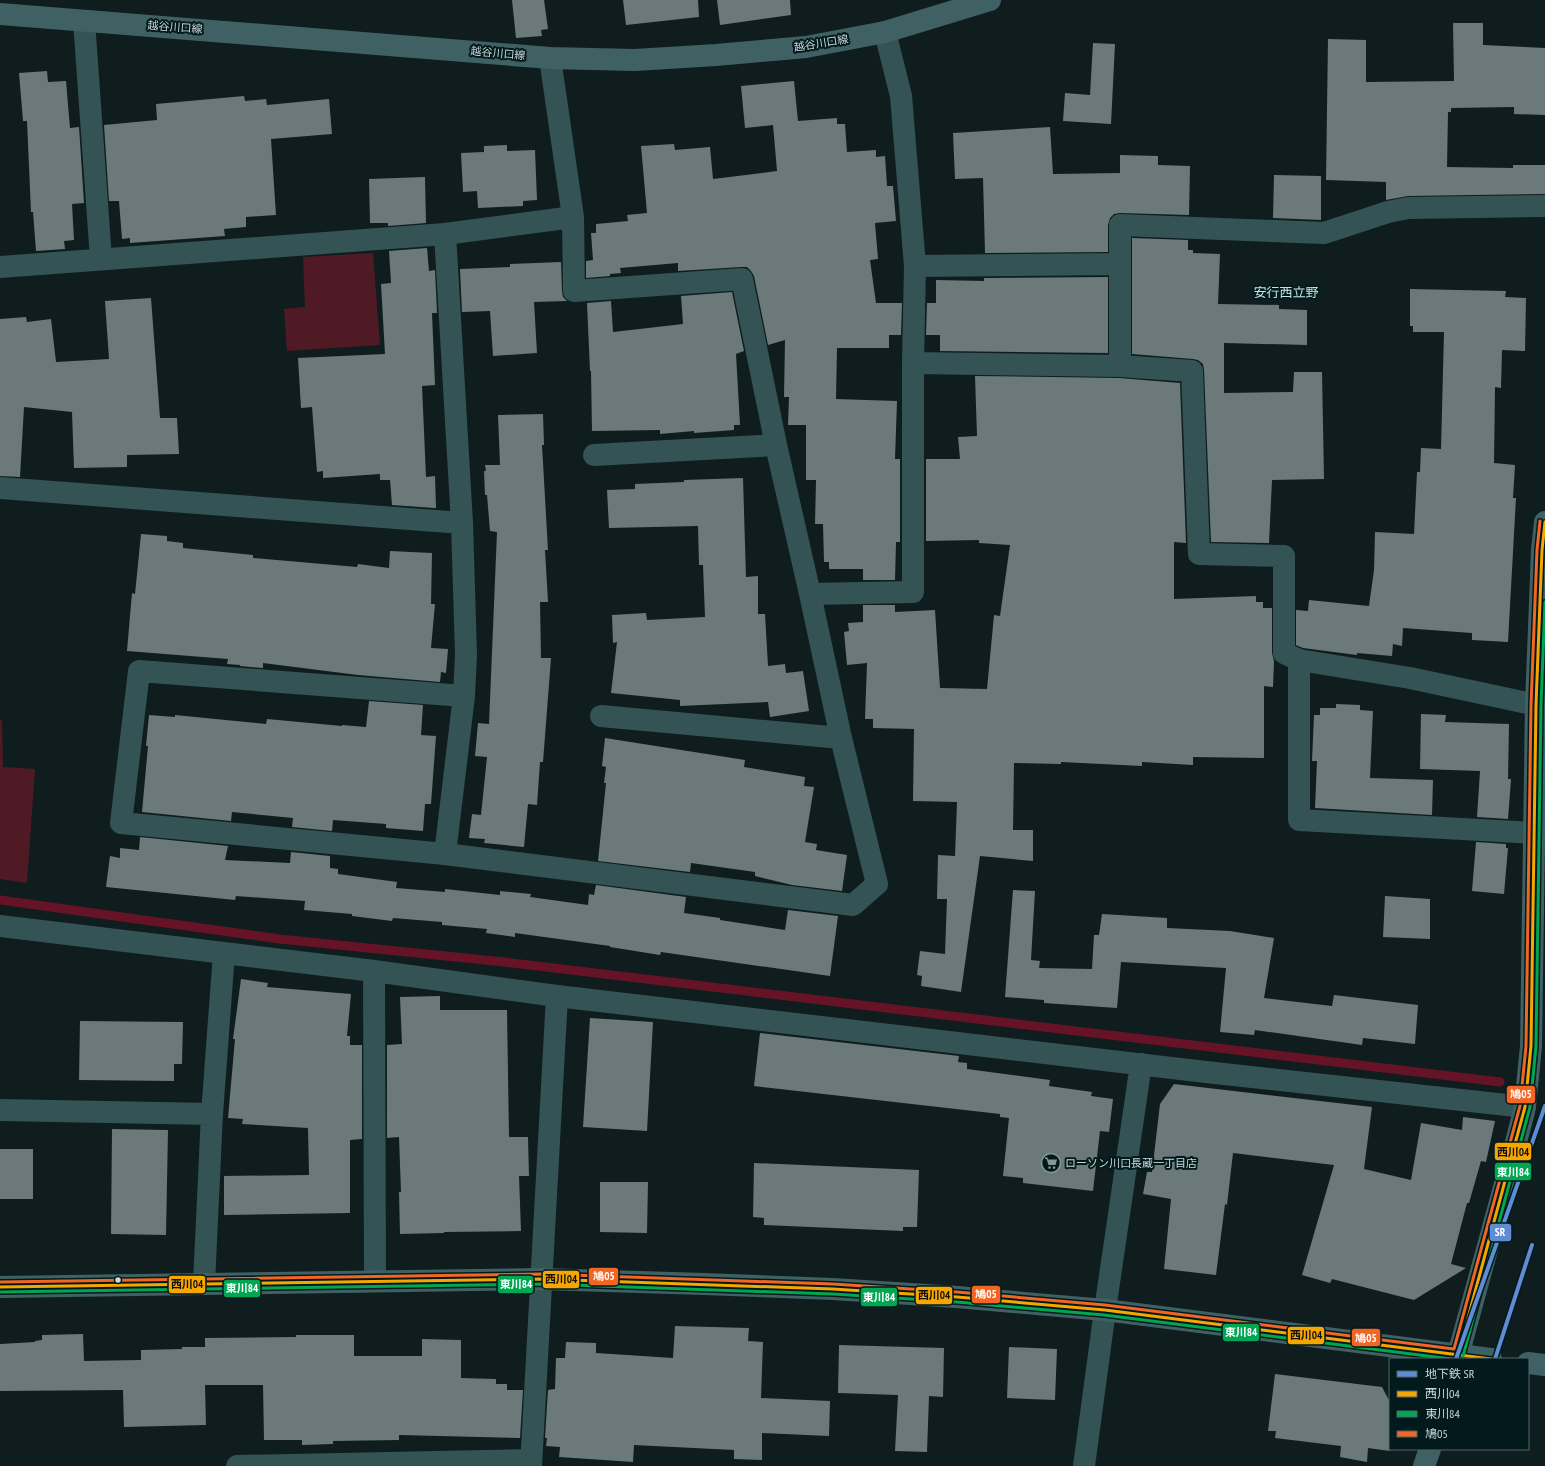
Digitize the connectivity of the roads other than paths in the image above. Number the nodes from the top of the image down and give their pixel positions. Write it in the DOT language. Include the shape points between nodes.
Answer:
graph roads {
  1 [pos="990,0"];
  2 [pos="0,14"];
  3 [pos="84,21"];
  4 [pos="885,32"];
  5 [pos="550,58"];
  6 [pos="1545,206"];
  7 [pos="573,218"];
  8 [pos="445,234"];
  9 [pos="101,259"];
  10 [pos="1120,264"];
  11 [pos="915,266"];
  12 [pos="0,267"];
  13 [pos="913,363"];
  14 [pos="1120,366"];
  15 [pos="776,445"];
  16 [pos="594,455"];
  17 [pos="0,488"];
  18 [pos="1545,522"];
  19 [pos="462,523"];
  20 [pos="810,594"];
  21 [pos="1299,660"];
  22 [pos="464,696"];
  23 [pos="1536,705"];
  24 [pos="601,716"];
  25 [pos="841,738"];
  26 [pos="1535,833"];
  27 [pos="445,854"];
  28 [pos="0,926"];
  29 [pos="224,953"];
  30 [pos="374,971"];
  31 [pos="557,996"];
  32 [pos="1141,1064"];
  33 [pos="1525,1107"];
  34 [pos="0,1110"];
  35 [pos="212,1114"];
  36 [pos="542,1279"];
  37 [pos="375,1281"];
  38 [pos="204,1283"];
  39 [pos="0,1287"];
  40 [pos="1105,1310"];
  41 [pos="1458,1357"];
  42 [pos="1474,1358"];
  43 [pos="1529,1363"];
  44 [pos="1545,1366"];
  45 [pos="1430,1450"];
  46 [pos="531,1463"];
  47 [pos="237,1466"];
  48 [pos="1084,1466"];
  49 [pos="1424,1466"];
  1 -- 4 [label="main road, 越谷川口線"];
  2 -- 3 [label="main road, 越谷川口線"];
  3 -- 5 [label="main road, 越谷川口線"];
  3 -- 9 [label="street"];
  4 -- 5 [label="main road, 越谷川口線" via="806,47 716,55 635,60"];
  4 -- 11 [label="street" via="901,96"];
  5 -- 7 [label="street"];
  6 -- 10 [label="street" via="1408,208 1324,233 1120,225"];
  7 -- 8 [label="street"];
  7 -- 15 [label="street" via="574,291 742,279"];
  8 -- 9 [label="street"];
  8 -- 19 [label="street"];
  9 -- 12 [label="street"];
  10 -- 11 [label="street"];
  10 -- 14 [label="street"];
  11 -- 13 [label="street"];
  13 -- 14 [label="street"];
  13 -- 20 [label="street" via="913,592"];
  14 -- 21 [label="street" via="1192,371 1199,554 1284,556 1284,653"];
  15 -- 16 [label="street"];
  15 -- 20 [label="street"];
  17 -- 19 [label="street"];
  18 -- 23 [label="main road"];
  19 -- 22 [label="street" via="466,654"];
  20 -- 25 [label="street"];
  21 -- 23 [label="street" via="1410,678"];
  21 -- 26 [label="street" via="1299,820"];
  22 -- 27 [label="street"];
  22 -- 27 [label="street" via="138,671 121,823"];
  23 -- 26 [label="main road"];
  24 -- 25 [label="street"];
  25 -- 27 [label="street" via="877,884 853,905"];
  26 -- 33 [label="main road" via="1531,1046"];
  28 -- 29 [label="street"];
  29 -- 30 [label="street"];
  29 -- 35 [label="street"];
  30 -- 31 [label="street"];
  30 -- 37 [label="street"];
  31 -- 32 [label="street"];
  31 -- 36 [label="street"];
  32 -- 33 [label="street"];
  32 -- 40 [label="street"];
  33 -- 41 [label="main road"];
  34 -- 35 [label="street"];
  35 -- 38 [label="street"];
  36 -- 37 [label="main road"];
  36 -- 40 [label="main road" via="834,1289"];
  36 -- 46 [label="street"];
  37 -- 38 [label="main road"];
  38 -- 39 [label="main road"];
  40 -- 41 [label="main road"];
  40 -- 48 [label="street"];
  41 -- 42 [label="main road"];
  43 -- 44 [label="main road"];
  45 -- 49 [label="main road"];
  46 -- 47 [label="street"];
}
